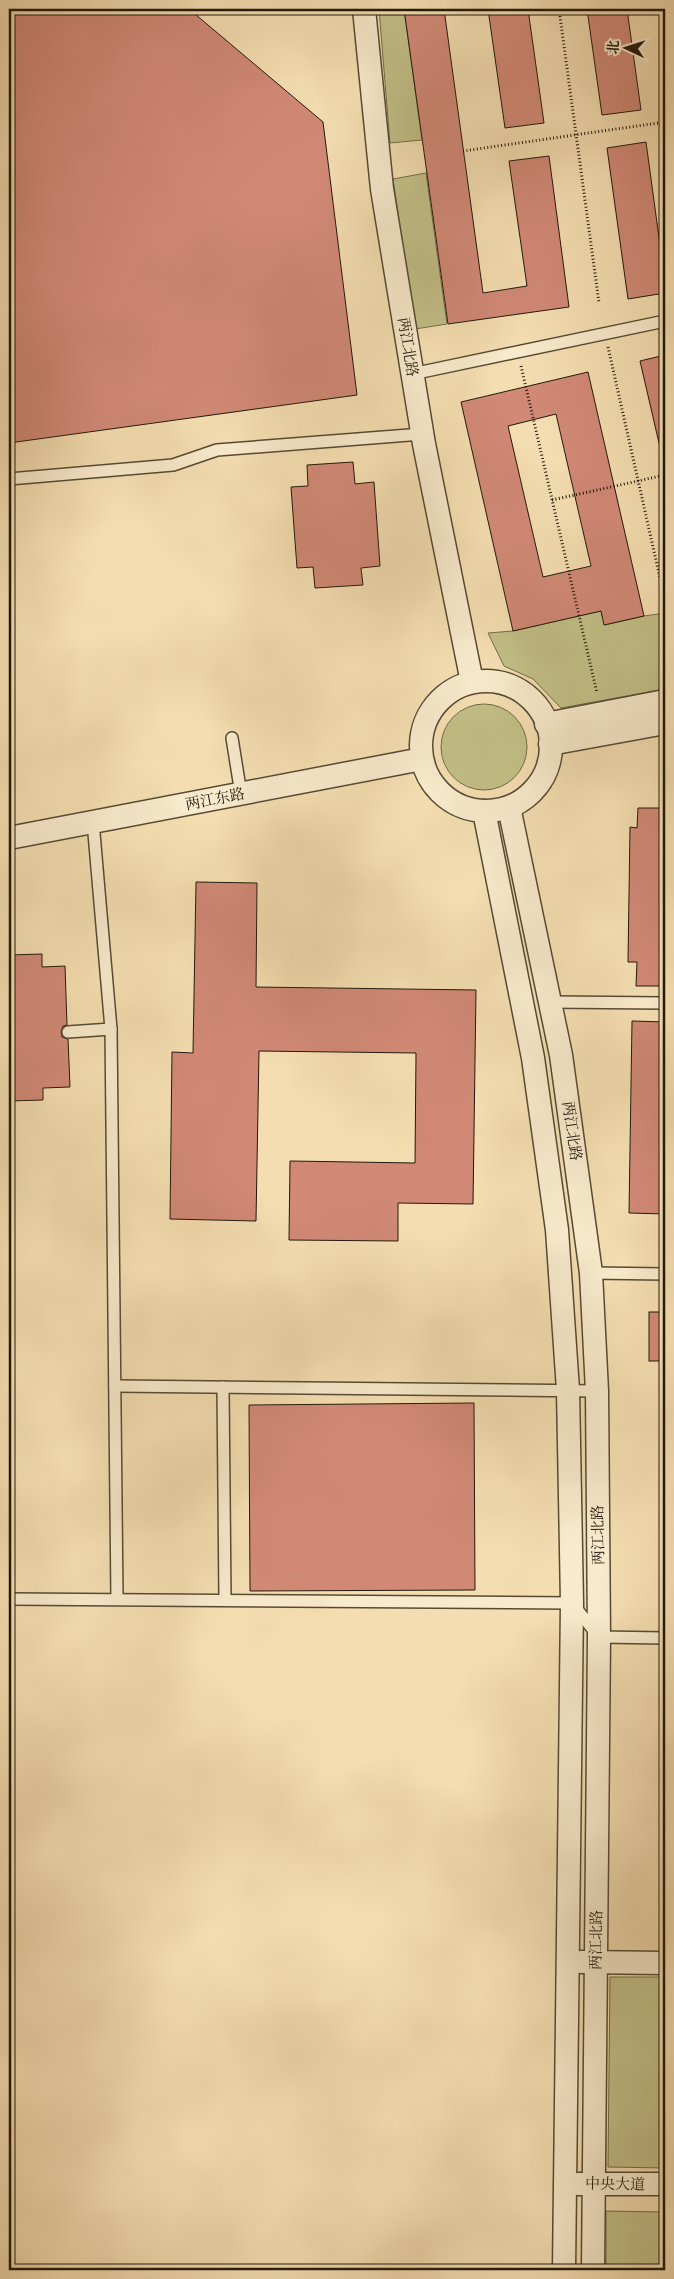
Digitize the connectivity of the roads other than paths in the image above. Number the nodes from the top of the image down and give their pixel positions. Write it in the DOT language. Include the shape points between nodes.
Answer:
graph roads {
  1 [pos="364,9"];
  2 [pos="665,321"];
  3 [pos="412,374"];
  4 [pos="422,434"];
  5 [pos="9,479"];
  6 [pos="472,682"];
  7 [pos="665,701"];
  8 [pos="665,723"];
  9 [pos="548,734"];
  10 [pos="232,738"];
  11 [pos="422,759"];
  12 [pos="241,794"];
  13 [pos="509,807"];
  14 [pos="484,811"];
  15 [pos="93,822"];
  16 [pos="9,838"];
  17 [pos="550,1002"];
  18 [pos="665,1003"];
  19 [pos="111,1029"];
  20 [pos="68,1032"];
  21 [pos="547,1056"];
  22 [pos="591,1273"];
  23 [pos="665,1274"];
  24 [pos="115,1386"];
  25 [pos="223,1387"];
  26 [pos="568,1390"];
  27 [pos="596,1391"];
  28 [pos="9,1599"];
  29 [pos="117,1599"];
  30 [pos="225,1600"];
  31 [pos="572,1603"];
  32 [pos="599,1637"];
  33 [pos="665,1638"];
  34 [pos="568,1962"];
  35 [pos="595,1962"];
  36 [pos="665,1963"];
  37 [pos="565,2183"];
  38 [pos="594,2184"];
  39 [pos="665,2184"];
  40 [pos="564,2270"];
  41 [pos="593,2270"];
  1 -- 3 [label="street, 两江北路" via="382,188"];
  2 -- 3 [label="lane"];
  3 -- 4 [label="street, 两江北路"];
  4 -- 5 [label="lane" via="217,450 173,465"];
  4 -- 6 [label="street, 两江北路"];
  6 -- 9 [label="street" via="492,681 512,686 530,698 543,714"];
  6 -- 11 [label="street" via="451,690 434,706 423,726"];
  7 -- 9 [label="street" via="601,713"];
  8 -- 9 [label="street"];
  9 -- 13 [label="street" via="551,754 545,775 533,792"];
  10 -- 12 [label="lane"];
  11 -- 12 [label="street, 两江东路"];
  11 -- 14 [label="street" via="424,770 436,790 453,804 474,812"];
  12 -- 15 [label="street, 两江东路"];
  13 -- 14 [label="street"];
  13 -- 17 [label="street, 两江北路"];
  14 -- 21 [label="street, 两江北路"];
  15 -- 16 [label="street, 两江东路"];
  15 -- 19 [label="lane"];
  17 -- 18 [label="lane"];
  17 -- 21 [label="street, 两江北路"];
  19 -- 20 [label="lane"];
  19 -- 24 [label="lane"];
  21 -- 22 [label="street, 两江北路"];
  21 -- 26 [label="street, 两江北路"];
  22 -- 23 [label="lane"];
  22 -- 27 [label="street, 两江北路"];
  24 -- 25 [label="lane"];
  24 -- 29 [label="lane"];
  25 -- 26 [label="lane"];
  25 -- 30 [label="lane"];
  26 -- 27 [label="lane"];
  26 -- 31 [label="street, 两江北路"];
  27 -- 32 [label="street, 两江北路"];
  28 -- 29 [label="lane"];
  29 -- 30 [label="lane"];
  30 -- 31 [label="lane"];
  31 -- 32 [label="lane"];
  31 -- 34 [label="street, 两江北路"];
  32 -- 33 [label="lane"];
  32 -- 35 [label="street, 两江北路"];
  34 -- 35 [label="street"];
  34 -- 37 [label="street, 两江北路"];
  35 -- 36 [label="street"];
  35 -- 38 [label="street, 两江北路"];
  37 -- 38 [label="street, 中央大道"];
  37 -- 40 [label="street, 两江北路"];
  38 -- 39 [label="street, 中央大道"];
  38 -- 41 [label="street, 两江北路"];
}
